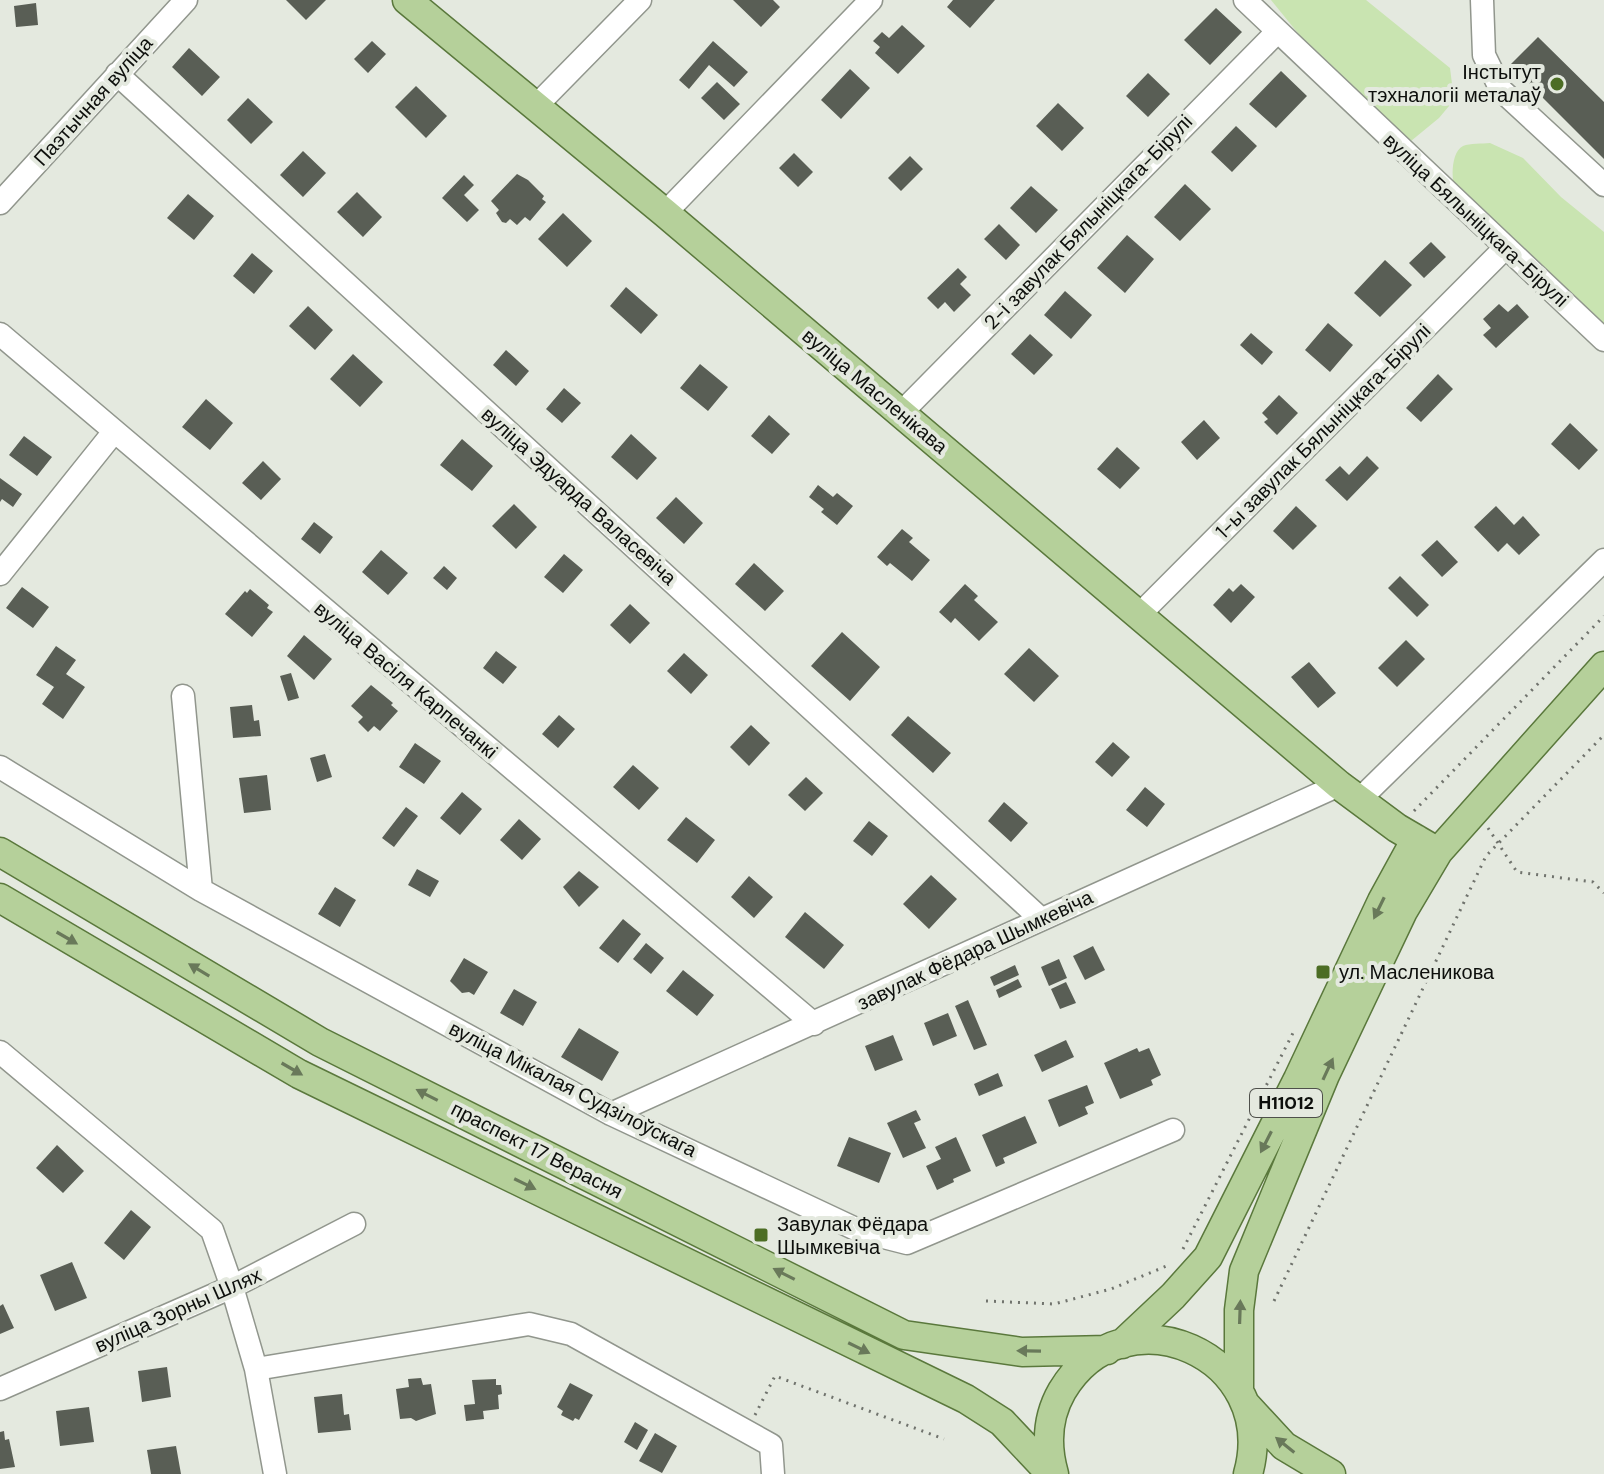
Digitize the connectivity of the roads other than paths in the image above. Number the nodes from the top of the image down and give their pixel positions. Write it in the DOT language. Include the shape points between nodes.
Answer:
graph roads {
  1 [pos="186,0"];
  2 [pos="407,0"];
  3 [pos="640,0"];
  4 [pos="871,0"];
  5 [pos="1245,0"];
  6 [pos="1482,0"];
  7 [pos="1277,32"];
  8 [pos="117,74"];
  9 [pos="536,106"];
  10 [pos="1604,185"];
  11 [pos="0,203"];
  12 [pos="665,213"];
  13 [pos="1505,248"];
  14 [pos="0,334"];
  15 [pos="1604,340"];
  16 [pos="901,413"];
  17 [pos="113,433"];
  18 [pos="1604,560"];
  19 [pos="0,574"];
  20 [pos="1140,614"];
  21 [pos="1604,666"];
  22 [pos="183,696"];
  23 [pos="0,767"];
  24 [pos="1349,793"];
  25 [pos="1427,846"];
  26 [pos="0,852"];
  27 [pos="201,890"];
  28 [pos="0,898"];
  29 [pos="1041,919"];
  30 [pos="814,1024"];
  31 [pos="0,1052"];
  32 [pos="611,1114"];
  33 [pos="1173,1130"];
  34 [pos="354,1224"];
  35 [pos="232,1287"];
  36 [pos="1114,1347"];
  37 [pos="256,1369"];
  38 [pos="0,1389"];
  39 [pos="1243,1398"];
  40 [pos="275,1474"];
  41 [pos="773,1474"];
  42 [pos="1053,1474"];
  43 [pos="1248,1474"];
  44 [pos="1331,1474"];
  1 -- 8 [label="street, Паэтычная вуліца"];
  2 -- 9 [label="main road, вуліца Масленікава"];
  3 -- 9 [label="street"];
  4 -- 12 [label="street"];
  5 -- 7 [label="street, вуліца Бялыніцкага-Бірулі"];
  6 -- 10 [label="street" via="1484,55 1501,90"];
  7 -- 13 [label="street, вуліца Бялыніцкага-Бірулі"];
  7 -- 16 [label="street, 2-і завулак Бялыніцкага-Бірулі"];
  8 -- 11 [label="street, Паэтычная вуліца"];
  8 -- 29 [label="street, вуліца Эдуарда Валасевіча"];
  9 -- 12 [label="main road, вуліца Масленікава"];
  12 -- 16 [label="main road, вуліца Масленікава"];
  13 -- 15 [label="street, вуліца Бялыніцкага-Бірулі"];
  13 -- 20 [label="street, 1-ы завулак Бялыніцкага-Бірулі"];
  14 -- 17 [label="street, вуліца Васіля Карпечанкі"];
  16 -- 20 [label="main road, вуліца Масленікава"];
  17 -- 19 [label="street"];
  17 -- 30 [label="street, вуліца Васіля Карпечанкі"];
  18 -- 24 [label="street"];
  20 -- 24 [label="main road, вуліца Масленікава"];
  21 -- 25 [label="main road, Н11012" via="1474,808"];
  22 -- 27 [label="street"];
  23 -- 27 [label="street, вуліца Мікалая Судзілоўскага"];
  24 -- 25 [label="main road"];
  24 -- 29 [label="street, завулак Фёдара Шымкевіча"];
  25 -- 36 [label="main road, Н11012, one-way" via="1382,901 1208,1257"];
  39 -- 25 [label="main road, Н11012, one-way" via="1239,1310 1244,1271"];
  36 -- 26 [label="main road, праспект 17 Верасня, one-way" via="1022,1352 904,1335 320,1042"];
  27 -- 32 [label="street, вуліца Мікалая Судзілоўскага"];
  28 -- 42 [label="main road, праспект 17 Верасня, one-way" via="299,1074 966,1399 1002,1422"];
  29 -- 30 [label="street, завулак Фёдара Шымкевіча"];
  30 -- 32 [label="street, завулак Фёдара Шымкевіча"];
  31 -- 35 [label="street" via="212,1230"];
  32 -- 33 [label="street, вуліца Мікалая Судзілоўскага" via="860,1231 907,1243"];
  34 -- 35 [label="street, вуліца Зорны Шлях"];
  35 -- 37 [label="street"];
  35 -- 38 [label="street, вуліца Зорны Шлях"];
  36 -- 39 [label="main road, праспект 17 Верасня" via="1156,1340 1189,1347 1218,1364"];
  36 -- 42 [label="main road, Н11012" via="1079,1369 1059,1396 1049,1429"];
  37 -- 40 [label="street"];
  37 -- 41 [label="street" via="529,1324 571,1334 771,1445"];
  39 -- 43 [label="main road, Н11012" via="1253,1438"];
  44 -- 39 [label="main road, one-way" via="1284,1446"];
}
